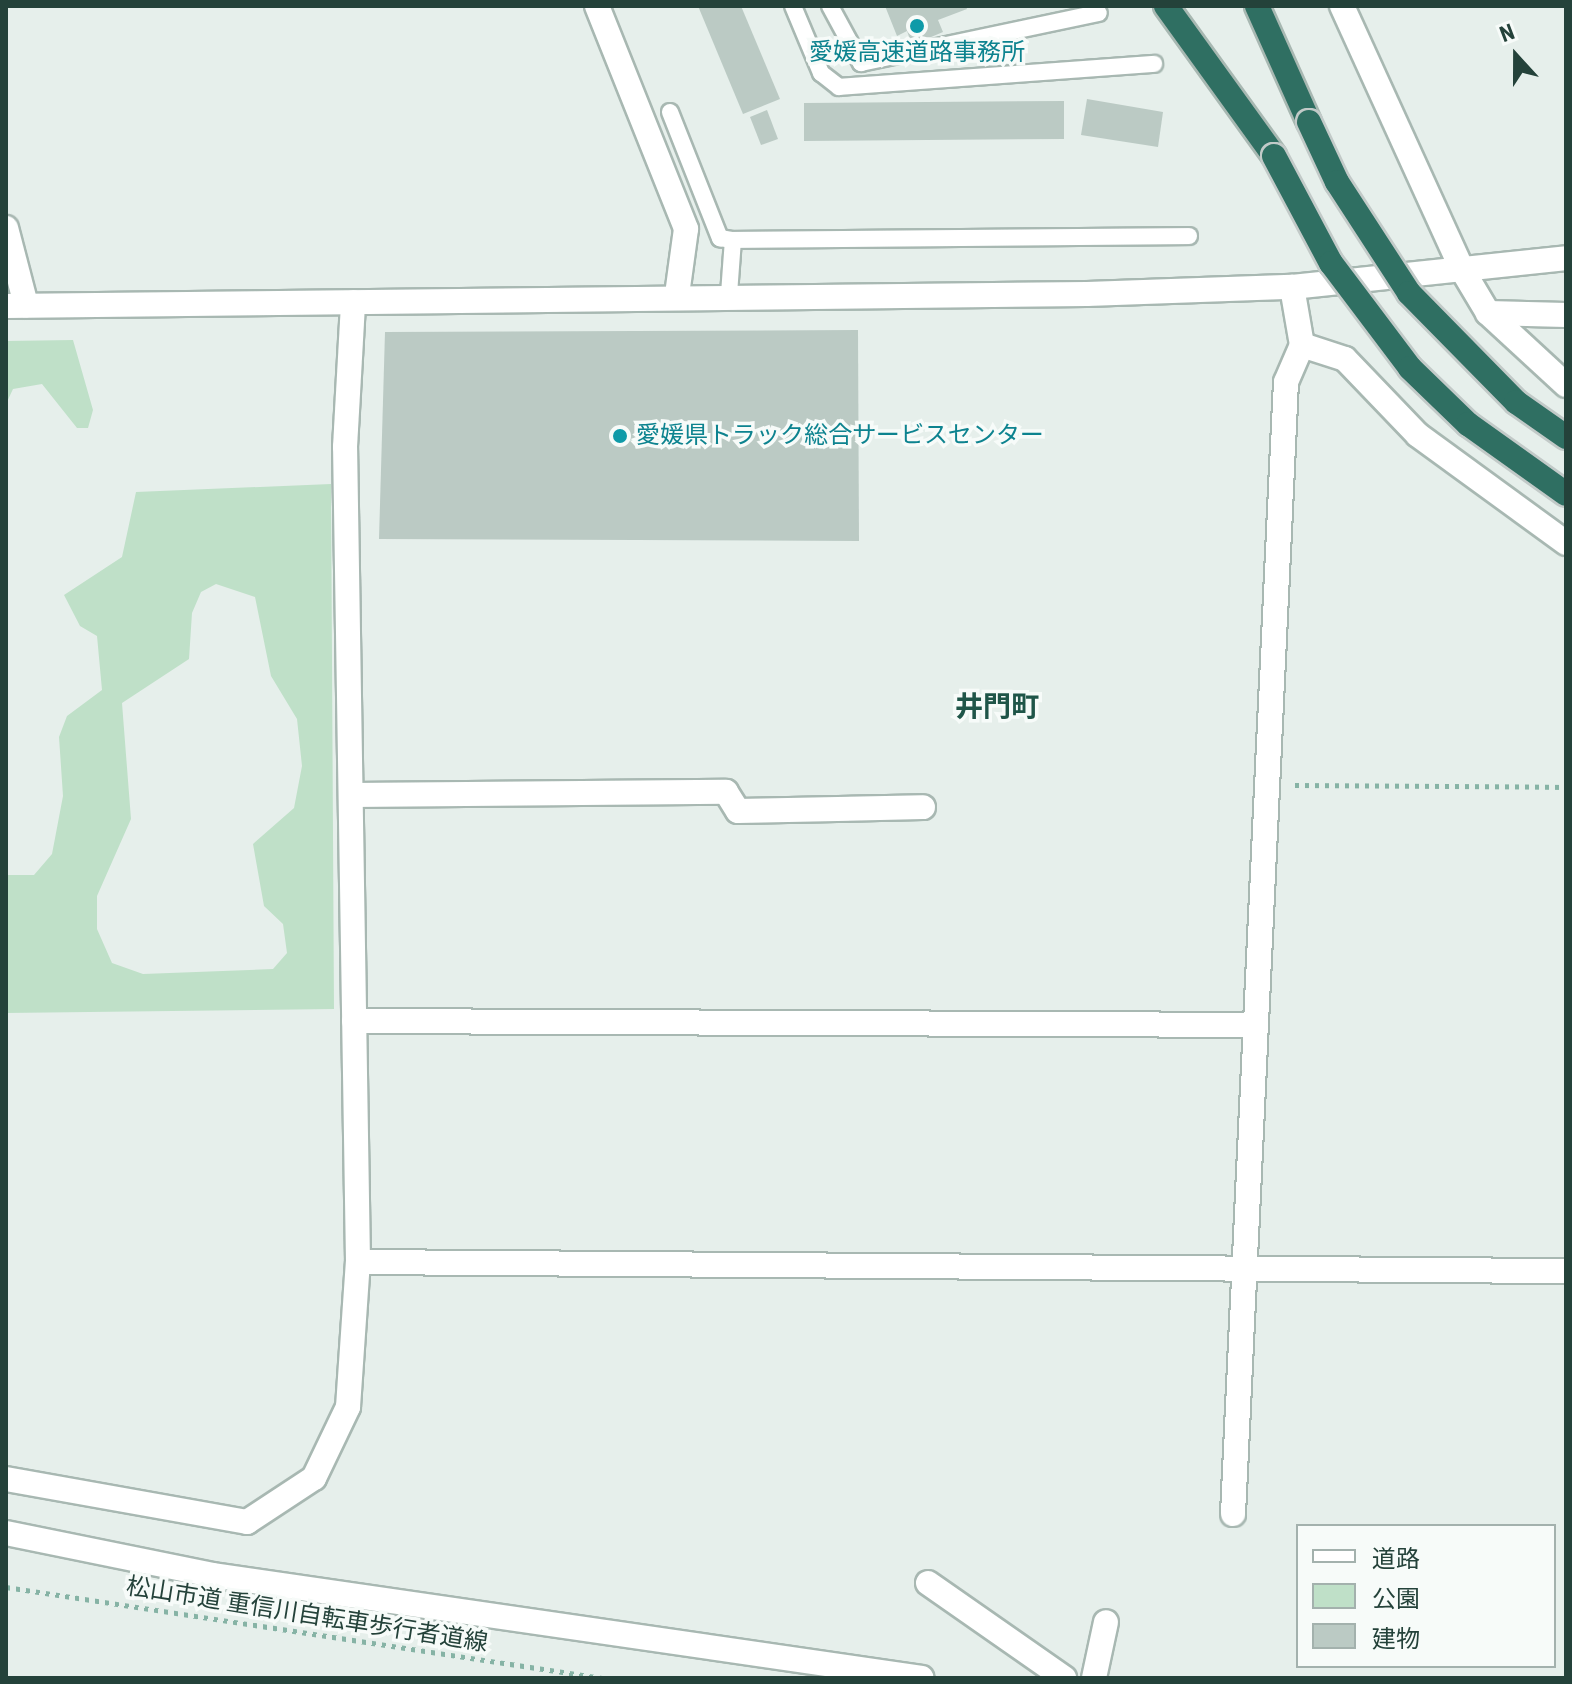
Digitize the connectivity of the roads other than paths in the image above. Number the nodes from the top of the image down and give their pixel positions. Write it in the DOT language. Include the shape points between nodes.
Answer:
graph roads {
  1 [pos="597,6"];
  2 [pos="793,6"];
  3 [pos="830,6"];
  4 [pos="1166,6"];
  5 [pos="1257,6"];
  6 [pos="1342,6"];
  7 [pos="1099,13"];
  8 [pos="1154,64"];
  9 [pos="670,112"];
  10 [pos="6,228"];
  11 [pos="1189,236"];
  12 [pos="733,240"];
  13 [pos="1566,258"];
  14 [pos="1463,271"];
  15 [pos="1292,287"];
  16 [pos="729,294"];
  17 [pos="677,295"];
  18 [pos="353,302"];
  19 [pos="16,305"];
  20 [pos="1488,313"];
  21 [pos="1566,315"];
  22 [pos="1302,345"];
  23 [pos="1566,385"];
  24 [pos="1566,437"];
  25 [pos="1566,494"];
  26 [pos="1566,543"];
  27 [pos="351,795"];
  28 [pos="923,807"];
  29 [pos="354,1021"];
  30 [pos="1255,1025"];
  31 [pos="358,1262"];
  32 [pos="1246,1267"];
  33 [pos="1566,1271"];
  34 [pos="6,1479"];
  35 [pos="1233,1514"];
  36 [pos="6,1533"];
  37 [pos="928,1583"];
  38 [pos="1106,1622"];
  39 [pos="922,1678"];
  40 [pos="1064,1678"];
  41 [pos="1094,1678"];
  1 -- 17 [label="street" via="686,229"];
  2 -- 8 [label="lane" via="821,73 839,87"];
  3 -- 7 [label="lane" via="861,63"];
  4 -- 25 [label="highway, bridge" via="1274,156 1331,263 1410,368 1468,424"];
  5 -- 24 [label="highway, bridge" via="1337,182 1409,293 1516,402"];
  6 -- 14 [label="street"];
  9 -- 12 [label="lane" via="720,238"];
  10 -- 19 [label="street"];
  11 -- 12 [label="lane"];
  12 -- 16 [label="lane"];
  13 -- 14 [label="street"];
  14 -- 15 [label="street"];
  14 -- 20 [label="street"];
  15 -- 16 [label="street"];
  15 -- 22 [label="street"];
  16 -- 17 [label="street"];
  17 -- 18 [label="street"];
  18 -- 19 [label="street"];
  18 -- 27 [label="street" via="345,447"];
  20 -- 21 [label="street"];
  20 -- 23 [label="street"];
  22 -- 26 [label="street" via="1345,359 1418,435"];
  22 -- 30 [label="street" via="1286,382"];
  27 -- 28 [label="street" via="726,792 738,811"];
  27 -- 29 [label="street"];
  29 -- 30 [label="street"];
  29 -- 31 [label="street"];
  30 -- 32 [label="street"];
  31 -- 32 [label="street"];
  31 -- 34 [label="street" via="355,1357 340,1434 314,1478 247,1522"];
  32 -- 33 [label="street"];
  32 -- 35 [label="street"];
  36 -- 39 [label="street" via="212,1575"];
  37 -- 40 [label="street"];
  38 -- 41 [label="street"];
}
